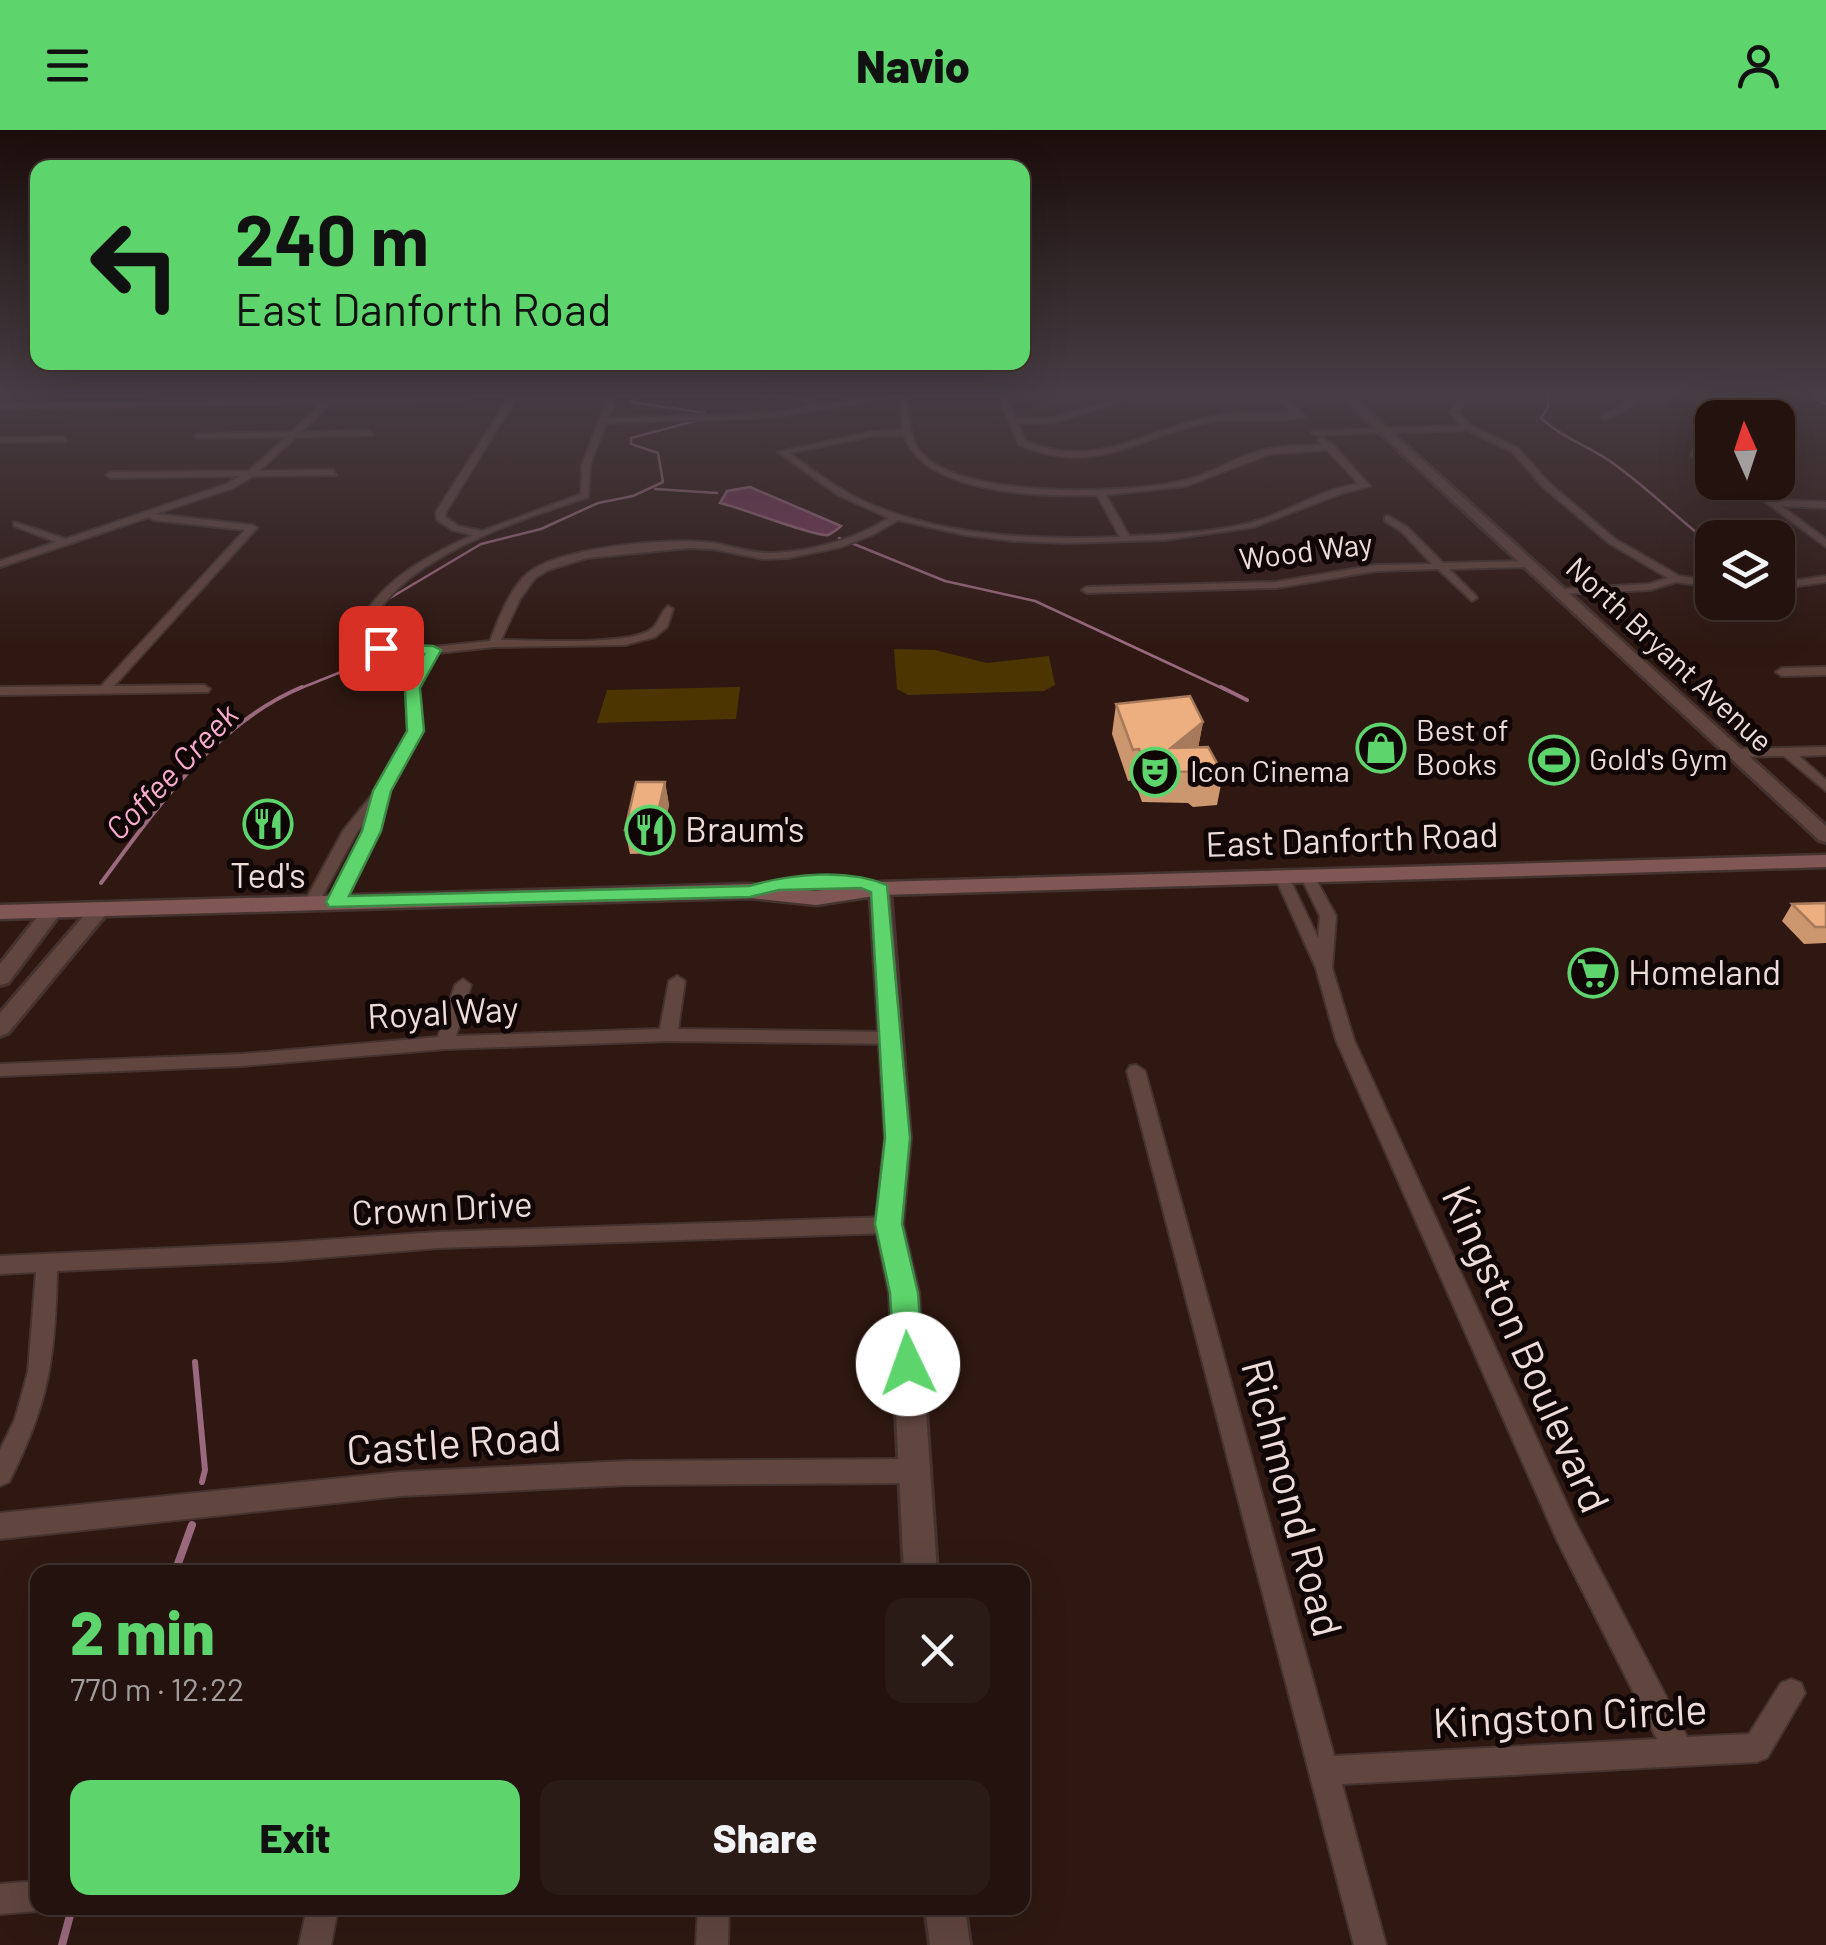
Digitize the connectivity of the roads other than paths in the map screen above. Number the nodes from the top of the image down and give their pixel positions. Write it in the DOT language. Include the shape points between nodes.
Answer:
graph roads {
  1 [pos="245,478"];
  2 [pos="463,478"];
  3 [pos="586,478"];
  4 [pos="820,478"];
  5 [pos="966,478"];
  6 [pos="1199,478"];
  7 [pos="1358,478"];
  8 [pos="1434,478"];
  9 [pos="1540,478"];
  10 [pos="1101,494"];
  11 [pos="1767,500"];
  12 [pos="1771,503"];
  13 [pos="1826,505"];
  14 [pos="147,516"];
  15 [pos="896,517"];
  16 [pos="1388,519"];
  17 [pos="17,524"];
  18 [pos="485,534"];
  19 [pos="1126,539"];
  20 [pos="66,542"];
  21 [pos="1826,544"];
  22 [pos="0,564"];
  23 [pos="1530,564"];
  24 [pos="1442,566"];
  25 [pos="1676,579"];
  26 [pos="1826,580"];
  27 [pos="1695,582"];
  28 [pos="1795,584"];
  29 [pos="1087,590"];
  30 [pos="1562,592"];
  31 [pos="1472,598"];
  32 [pos="668,609"];
  33 [pos="494,644"];
  34 [pos="433,650"];
  35 [pos="1826,670"];
  36 [pos="1782,672"];
  37 [pos="204,688"];
  38 [pos="105,689"];
  39 [pos="0,692"];
  40 [pos="1826,750"];
  41 [pos="1786,752"];
  42 [pos="1735,753"];
  43 [pos="1826,787"];
  44 [pos="382,791"];
  45 [pos="1826,836"];
  46 [pos="1826,861"];
  47 [pos="1308,876"];
  48 [pos="1282,877"];
  49 [pos="880,889"];
  50 [pos="336,902"];
  51 [pos="312,903"];
  52 [pos="100,909"];
  53 [pos="53,910"];
  54 [pos="0,912"];
  55 [pos="1324,968"];
  56 [pos="0,978"];
  57 [pos="677,981"];
  58 [pos="463,985"];
  59 [pos="0,1028"];
  60 [pos="668,1035"];
  61 [pos="890,1038"];
  62 [pos="446,1043"];
  63 [pos="0,1070"];
  64 [pos="1136,1072"];
  65 [pos="889,1224"];
  66 [pos="46,1263"];
  67 [pos="0,1265"];
  68 [pos="915,1471"];
  69 [pos="0,1474"];
  70 [pos="0,1526"];
  71 [pos="921,1565"];
  72 [pos="1791,1693"];
  73 [pos="1678,1752"];
  74 [pos="1323,1772"];
  75 [pos="30,1897"];
  76 [pos="0,1899"];
  77 [pos="321,1915"];
  78 [pos="714,1915"];
  79 [pos="946,1915"];
  80 [pos="315,1945"];
  81 [pos="712,1945"];
  82 [pos="950,1945"];
  83 [pos="1370,1945"];
  1 -- 14 [label="street"];
  2 -- 18 [label="street" via="440,518"];
  3 -- 18 [label="street" via="585,495"];
  4 -- 15 [label="street" via="856,502"];
  5 -- 10 [label="street" via="1008,488"];
  6 -- 10 [label="street"];
  7 -- 19 [label="street" via="1366,486 1250,525"];
  8 -- 23 [label="street, North Bryant Avenue"];
  9 -- 25 [label="street" via="1612,541"];
  10 -- 19 [label="street"];
  11 -- 12 [label="street"];
  12 -- 13 [label="street"];
  12 -- 21 [label="street"];
  14 -- 20 [label="street"];
  14 -- 38 [label="street" via="252,528"];
  15 -- 19 [label="street" via="1005,535"];
  15 -- 33 [label="street" via="843,543 776,556 704,544 556,563 530,576"];
  16 -- 24 [label="street"];
  17 -- 20 [label="street"];
  18 -- 34 [label="street" via="402,578 364,627 365,647"];
  20 -- 22 [label="street"];
  23 -- 24 [label="street, Wood Way"];
  23 -- 30 [label="street, North Bryant Avenue"];
  24 -- 29 [label="street, Wood Way" via="1276,584"];
  24 -- 31 [label="street"];
  25 -- 27 [label="street"];
  25 -- 30 [label="street"];
  26 -- 28 [label="street"];
  30 -- 42 [label="street, North Bryant Avenue"];
  32 -- 33 [label="street" via="652,635 625,642"];
  33 -- 34 [label="street"];
  34 -- 44 [label="street" via="412,688 416,731"];
  35 -- 36 [label="street"];
  37 -- 38 [label="street"];
  38 -- 39 [label="street"];
  40 -- 41 [label="street"];
  41 -- 42 [label="street"];
  41 -- 43 [label="street"];
  42 -- 45 [label="street, North Bryant Avenue"];
  44 -- 50 [label="street" via="372,831"];
  44 -- 51 [label="street" via="350,831"];
  46 -- 47 [label="main road, East Danforth Road"];
  47 -- 48 [label="main road, East Danforth Road"];
  47 -- 55 [label="street, Kingston Boulevard" via="1328,916"];
  48 -- 49 [label="main road, East Danforth Road"];
  48 -- 55 [label="street, Kingston Boulevard"];
  49 -- 50 [label="main road, East Danforth Road" via="777,897 750,892"];
  49 -- 61 [label="street"];
  50 -- 51 [label="main road, East Danforth Road"];
  51 -- 52 [label="main road, East Danforth Road"];
  52 -- 53 [label="main road, East Danforth Road"];
  52 -- 59 [label="street"];
  53 -- 54 [label="main road, East Danforth Road"];
  53 -- 56 [label="street"];
  55 -- 73 [label="street, Kingston Boulevard" via="1346,1040 1566,1531"];
  57 -- 60 [label="street"];
  58 -- 62 [label="street"];
  60 -- 61 [label="street, Royal Way"];
  60 -- 62 [label="street, Royal Way"];
  61 -- 65 [label="street" via="898,1138"];
  62 -- 63 [label="street, Royal Way"];
  64 -- 74 [label="street, Richmond Road"];
  65 -- 66 [label="street, Crown Drive"];
  65 -- 68 [label="street" via="904,1293"];
  66 -- 67 [label="street, Crown Drive"];
  66 -- 69 [label="street" via="44,1360 34,1408"];
  68 -- 70 [label="street, Castle Road" via="627,1472 400,1484"];
  68 -- 71 [label="street"];
  72 -- 73 [label="street, Kingston Circle" via="1757,1748"];
  73 -- 74 [label="street, Kingston Circle"];
  74 -- 83 [label="street, Richmond Road"];
  75 -- 76 [label="street"];
  77 -- 80 [label="street"];
  78 -- 81 [label="street"];
  79 -- 82 [label="street"];
}
